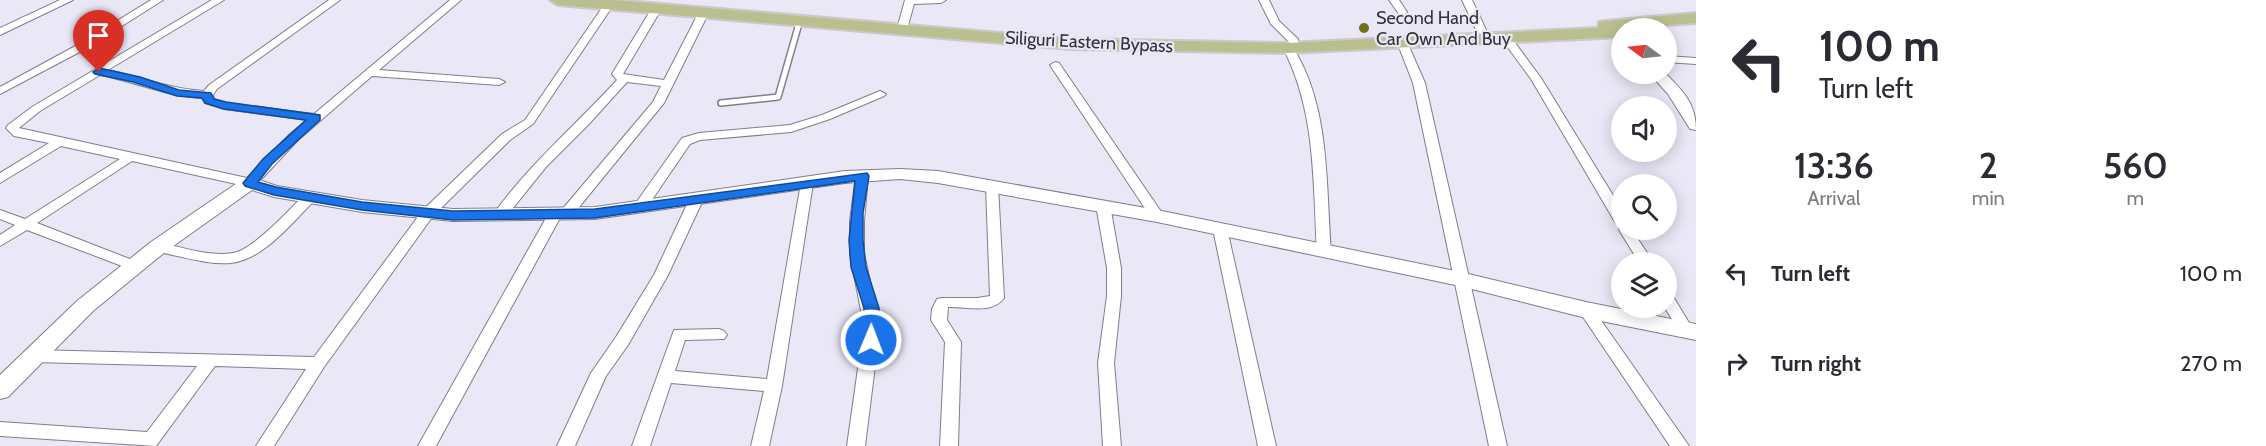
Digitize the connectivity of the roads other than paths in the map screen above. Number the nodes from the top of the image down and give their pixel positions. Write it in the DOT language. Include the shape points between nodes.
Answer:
graph roads {
  1 [pos="68,0"];
  2 [pos="158,0"];
  3 [pos="219,0"];
  4 [pos="335,0"];
  5 [pos="456,0"];
  6 [pos="558,0"];
  7 [pos="634,0"];
  8 [pos="941,0"];
  9 [pos="1264,0"];
  10 [pos="1394,0"];
  11 [pos="1467,0"];
  12 [pos="910,1"];
  13 [pos="609,4"];
  14 [pos="657,8"];
  15 [pos="704,12"];
  16 [pos="1402,12"];
  17 [pos="1696,18"];
  18 [pos="800,20"];
  19 [pos="1696,25"];
  20 [pos="903,26"];
  21 [pos="1677,27"];
  22 [pos="0,32"];
  23 [pos="1482,32"];
  24 [pos="1611,33"];
  25 [pos="1506,38"];
  26 [pos="1402,42"];
  27 [pos="1291,44"];
  28 [pos="1677,59"];
  29 [pos="1696,61"];
  30 [pos="1055,65"];
  31 [pos="99,72"];
  32 [pos="370,72"];
  33 [pos="623,80"];
  34 [pos="499,82"];
  35 [pos="669,84"];
  36 [pos="1667,84"];
  37 [pos="0,91"];
  38 [pos="880,94"];
  39 [pos="207,95"];
  40 [pos="721,103"];
  41 [pos="315,118"];
  42 [pos="1696,125"];
  43 [pos="59,142"];
  44 [pos="129,158"];
  45 [pos="862,176"];
  46 [pos="0,179"];
  47 [pos="250,183"];
  48 [pos="807,183"];
  49 [pos="992,186"];
  50 [pos="310,197"];
  51 [pos="696,200"];
  52 [pos="1611,204"];
  53 [pos="1102,205"];
  54 [pos="640,207"];
  55 [pos="429,213"];
  56 [pos="0,214"];
  57 [pos="560,214"];
  58 [pos="500,215"];
  59 [pos="1157,216"];
  60 [pos="27,224"];
  61 [pos="1220,229"];
  62 [pos="0,240"];
  63 [pos="158,247"];
  64 [pos="1324,252"];
  65 [pos="135,267"];
  66 [pos="1460,279"];
  67 [pos="1586,310"];
  68 [pos="1677,312"];
  69 [pos="1691,331"];
  70 [pos="719,335"];
  71 [pos="32,356"];
  72 [pos="210,361"];
  73 [pos="318,363"];
  74 [pos="664,376"];
  75 [pos="774,386"];
  76 [pos="0,390"];
  77 [pos="0,429"];
  78 [pos="148,443"];
  79 [pos="265,446"];
  80 [pos="427,446"];
  81 [pos="566,446"];
  82 [pos="641,446"];
  83 [pos="760,446"];
  84 [pos="856,446"];
  85 [pos="949,446"];
  86 [pos="1112,446"];
  87 [pos="1267,446"];
  88 [pos="1498,446"];
  89 [pos="1680,446"];
  1 -- 22 [label="street"];
  2 -- 37 [label="street"];
  3 -- 31 [label="street"];
  4 -- 39 [label="street"];
  5 -- 32 [label="street"];
  6 -- 13 [label="main road, Siliguri Eastern Bypass"];
  7 -- 20 [label="main road, Siliguri Eastern Bypass"];
  8 -- 12 [label="street"];
  9 -- 27 [label="street"];
  10 -- 16 [label="street"];
  11 -- 23 [label="street"];
  12 -- 20 [label="street"];
  13 -- 14 [label="main road, Siliguri Eastern Bypass"];
  13 -- 55 [label="street" via="529,122 506,136"];
  14 -- 15 [label="main road, Siliguri Eastern Bypass"];
  14 -- 33 [label="street" via="618,74"];
  15 -- 18 [label="main road, Siliguri Eastern Bypass"];
  15 -- 35 [label="street"];
  17 -- 23 [label="main road, Siliguri Eastern Bypass"];
  18 -- 20 [label="main road, Siliguri Eastern Bypass"];
  18 -- 40 [label="lane" via="778,97"];
  19 -- 21 [label="main road"];
  20 -- 27 [label="main road, Siliguri Eastern Bypass" via="1070,40"];
  23 -- 27 [label="main road, Siliguri Eastern Bypass"];
  24 -- 25 [label="main road, Siliguri Eastern Bypass"];
  25 -- 26 [label="main road, Siliguri Eastern Bypass"];
  25 -- 52 [label="street" via="1536,78"];
  26 -- 27 [label="main road, Siliguri Eastern Bypass"];
  26 -- 66 [label="street" via="1419,83"];
  27 -- 64 [label="street" via="1313,115"];
  28 -- 29 [label="street"];
  30 -- 59 [label="street"];
  31 -- 39 [label="street" via="177,93"];
  31 -- 43 [label="street" via="12,128 18,133"];
  32 -- 34 [label="street"];
  32 -- 41 [label="street"];
  33 -- 35 [label="street"];
  33 -- 58 [label="street" via="542,164"];
  35 -- 57 [label="street" via="652,111"];
  36 -- 42 [label="street"];
  38 -- 54 [label="street" via="791,128 686,141"];
  39 -- 41 [label="street" via="209,101 224,106"];
  41 -- 47 [label="street"];
  43 -- 44 [label="street"];
  43 -- 46 [label="street"];
  44 -- 47 [label="street"];
  44 -- 60 [label="street"];
  45 -- 48 [label="street"];
  45 -- 49 [label="street" via="900,174"];
  45 -- 84 [label="street" via="856,240 872,326"];
  47 -- 50 [label="street"];
  47 -- 63 [label="street"];
  48 -- 51 [label="street"];
  48 -- 75 [label="street"];
  49 -- 53 [label="street"];
  49 -- 85 [label="street" via="997,298 984,303 949,301 938,310 942,328 953,342"];
  50 -- 55 [label="street"];
  50 -- 63 [label="street" via="242,256 223,258"];
  51 -- 54 [label="street"];
  51 -- 81 [label="street" via="661,276 599,373"];
  53 -- 59 [label="street"];
  53 -- 86 [label="street" via="1114,268 1106,363"];
  54 -- 57 [label="street"];
  55 -- 58 [label="street"];
  55 -- 73 [label="street"];
  56 -- 60 [label="street"];
  57 -- 58 [label="street"];
  57 -- 80 [label="street"];
  59 -- 61 [label="street"];
  60 -- 62 [label="street"];
  60 -- 65 [label="street"];
  61 -- 64 [label="street"];
  61 -- 87 [label="street"];
  63 -- 65 [label="street"];
  64 -- 66 [label="street"];
  65 -- 71 [label="street" via="85,306"];
  66 -- 67 [label="street"];
  66 -- 88 [label="street"];
  67 -- 69 [label="street"];
  67 -- 89 [label="street"];
  68 -- 69 [label="street"];
  70 -- 74 [label="street" via="679,334"];
  71 -- 72 [label="street"];
  71 -- 76 [label="street"];
  72 -- 73 [label="street"];
  72 -- 78 [label="street"];
  73 -- 79 [label="street"];
  74 -- 75 [label="street"];
  74 -- 82 [label="street"];
  75 -- 83 [label="street"];
  77 -- 78 [label="street"];
}
